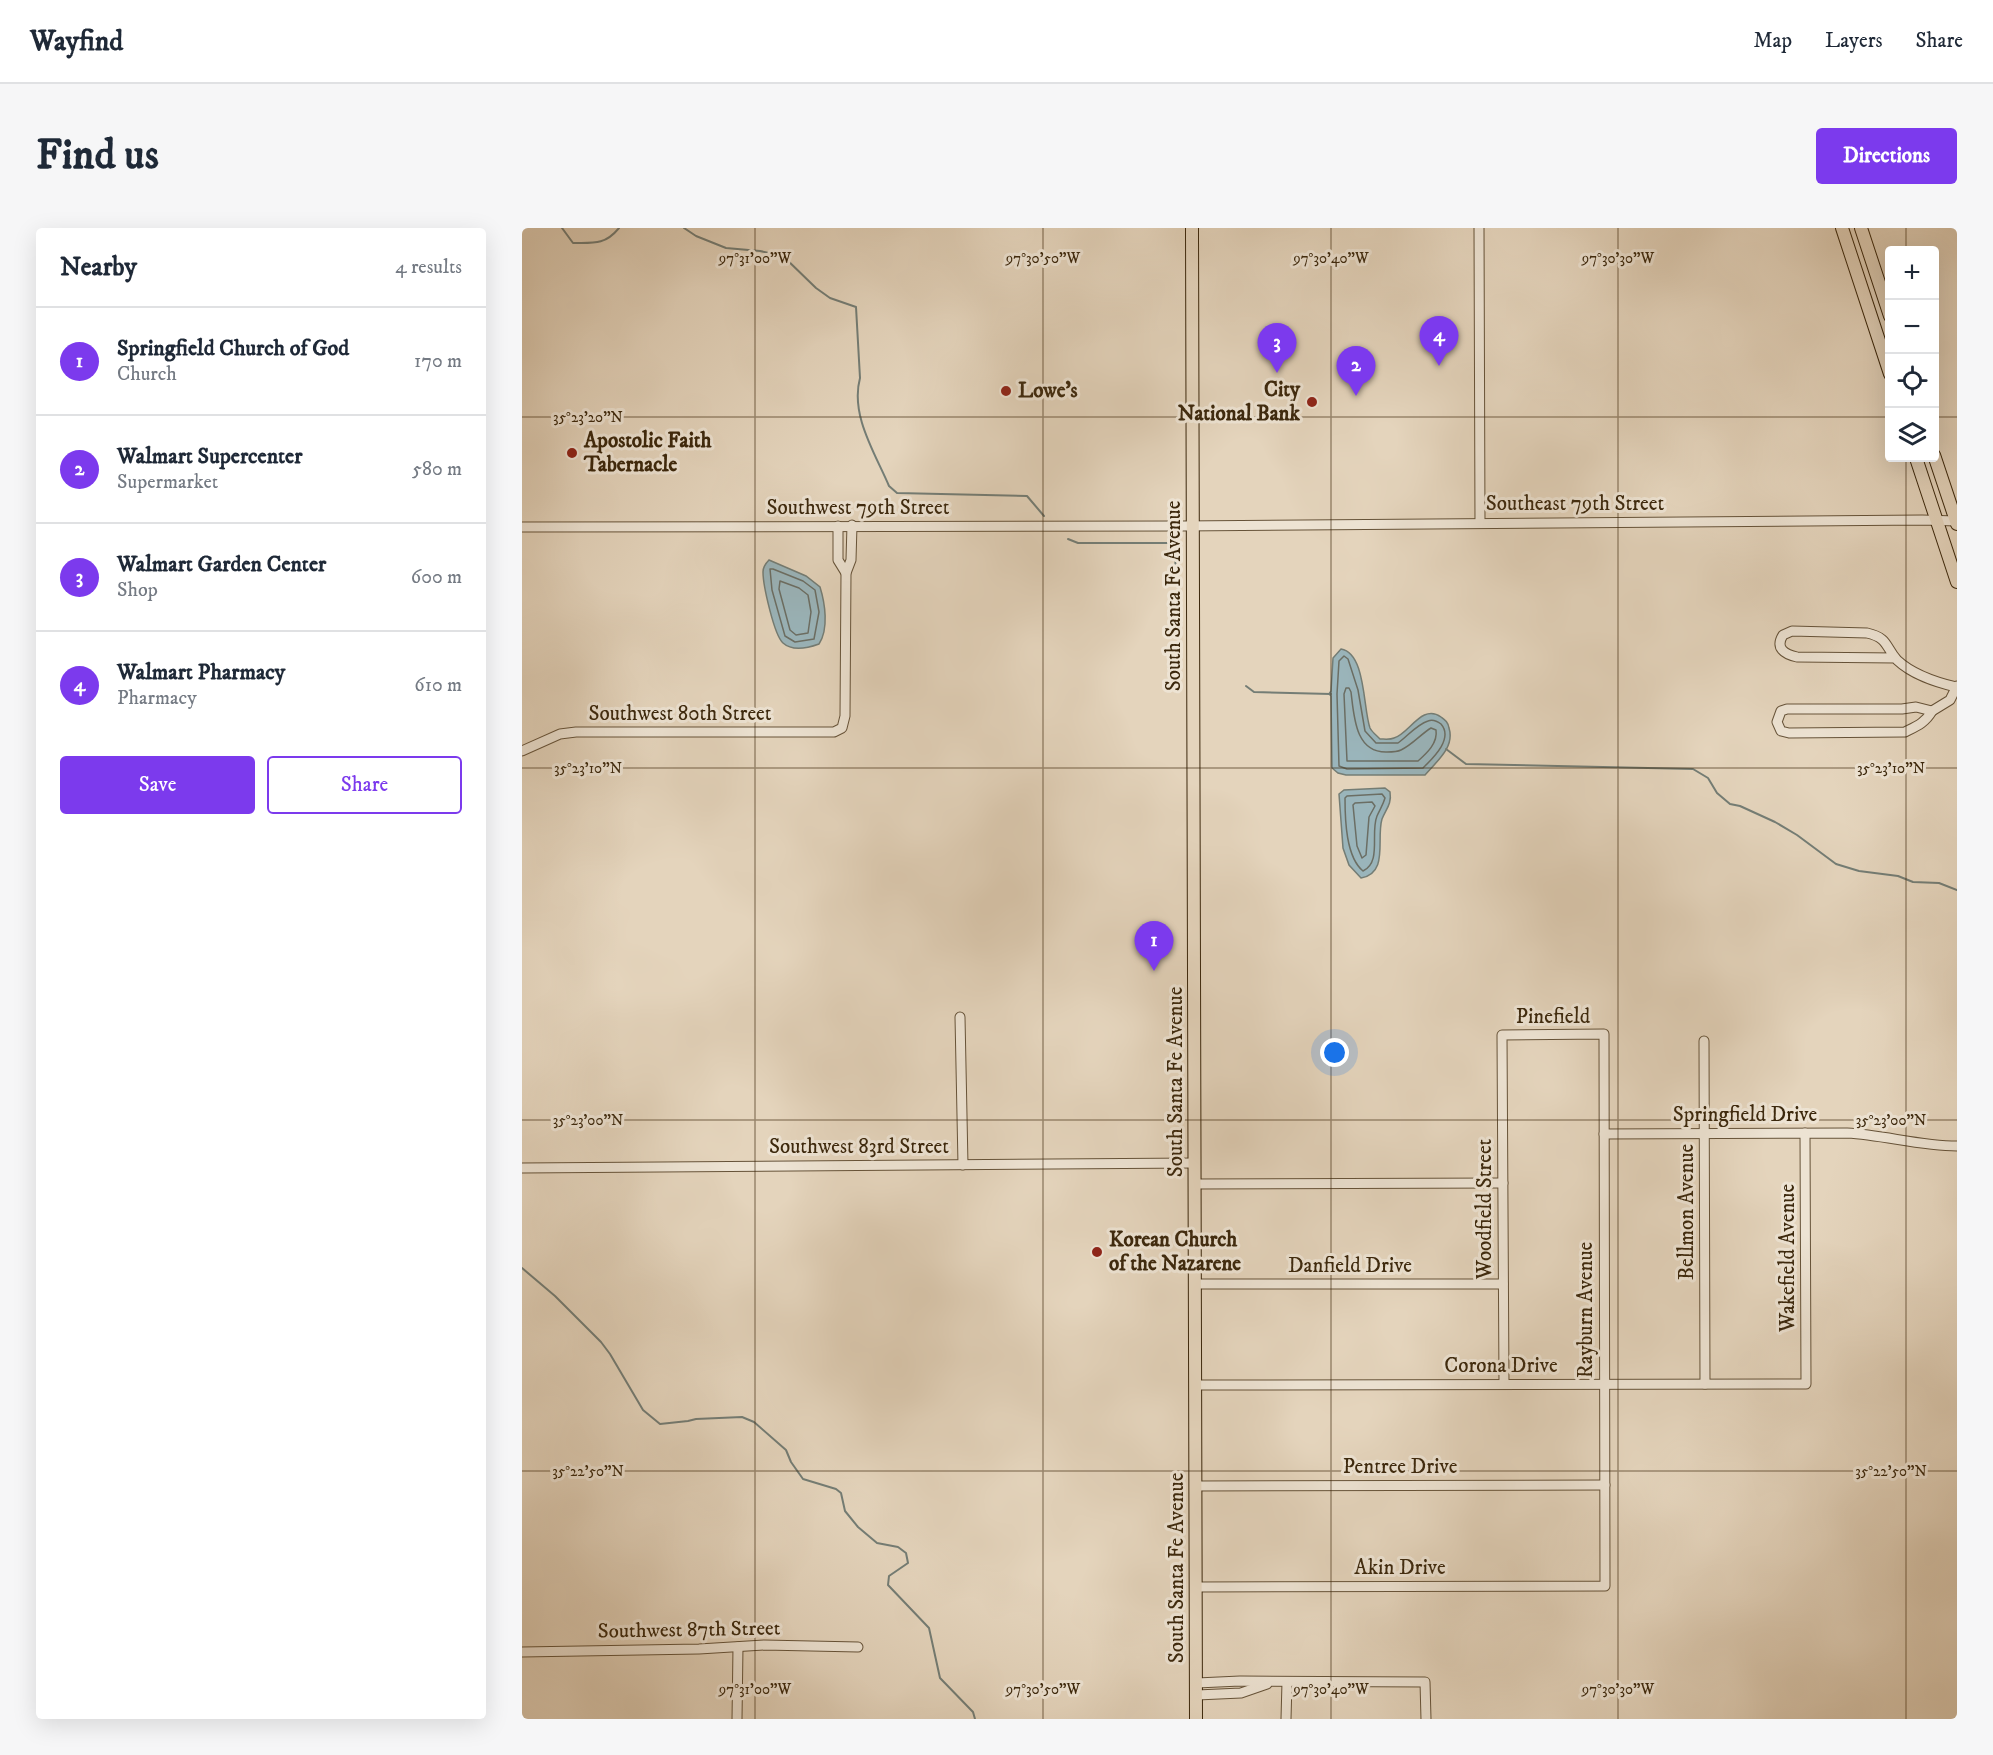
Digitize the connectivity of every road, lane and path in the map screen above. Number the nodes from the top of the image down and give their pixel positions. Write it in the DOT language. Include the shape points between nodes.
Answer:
graph roads {
  1 [pos="1192,228"];
  2 [pos="1479,228"];
  3 [pos="1842,228"];
  4 [pos="1861,228"];
  5 [pos="1868,251"];
  6 [pos="1852,257"];
  7 [pos="1885,301"];
  8 [pos="1885,359"];
  9 [pos="1917,462"];
  10 [pos="1937,462"];
  11 [pos="1937,520"];
  12 [pos="1957,522"];
  13 [pos="1480,523"];
  14 [pos="852,525"];
  15 [pos="1194,525"];
  16 [pos="838,526"];
  17 [pos="522,527"];
  18 [pos="846,573"];
  19 [pos="1957,582"];
  20 [pos="1895,658"];
  21 [pos="1957,686"];
  22 [pos="1932,711"];
  23 [pos="522,751"];
  24 [pos="960,1017"];
  25 [pos="1604,1034"];
  26 [pos="1502,1035"];
  27 [pos="1704,1041"];
  28 [pos="1705,1133"];
  29 [pos="1805,1133"];
  30 [pos="1604,1134"];
  31 [pos="1957,1146"];
  32 [pos="1196,1163"];
  33 [pos="963,1165"];
  34 [pos="522,1168"];
  35 [pos="1503,1182"];
  36 [pos="1195,1184"];
  37 [pos="1196,1284"];
  38 [pos="1503,1284"];
  39 [pos="1806,1383"];
  40 [pos="1504,1384"];
  41 [pos="1604,1384"];
  42 [pos="1705,1384"];
  43 [pos="1196,1385"];
  44 [pos="1605,1485"];
  45 [pos="1196,1486"];
  46 [pos="1605,1586"];
  47 [pos="1196,1587"];
  48 [pos="738,1647"];
  49 [pos="858,1647"];
  50 [pos="522,1652"];
  51 [pos="1287,1682"];
  52 [pos="1197,1689"];
  53 [pos="737,1719"];
  54 [pos="1197,1719"];
  55 [pos="1286,1719"];
  56 [pos="1426,1719"];
  1 -- 15 [label="main road, South Santa Fe Avenue"];
  2 -- 13 [label="street"];
  3 -- 6 [label="main road"];
  4 -- 5 [label="main road"];
  5 -- 6 [label="main road"];
  5 -- 7 [label="main road"];
  6 -- 8 [label="main road"];
  9 -- 11 [label="main road"];
  10 -- 12 [label="main road"];
  11 -- 12 [label="street, Southeast 79th Street"];
  11 -- 13 [label="street, Southeast 79th Street"];
  11 -- 19 [label="main road"];
  13 -- 15 [label="street, Southeast 79th Street"];
  14 -- 15 [label="street, Southwest 79th Street"];
  14 -- 16 [label="street, Southwest 79th Street"];
  14 -- 18 [label="street" via="851,560"];
  15 -- 32 [label="main road, South Santa Fe Avenue"];
  16 -- 17 [label="street, Southwest 79th Street"];
  16 -- 18 [label="street" via="838,560"];
  18 -- 23 [label="street, Southwest 80th Street" via="842,728 834,732 576,732 560,734"];
  20 -- 20 [label="street" via="1889,646 1867,633 1792,632 1781,638 1781,650 1797,657"];
  20 -- 21 [label="street" via="1916,674"];
  21 -- 22 [label="street" via="1950,700"];
  22 -- 22 [label="street" via="1916,707 1787,709 1781,711 1777,722 1781,731 1789,734 1905,732 1927,719"];
  24 -- 33 [label="street"];
  25 -- 26 [label="street, Pinefield"];
  25 -- 30 [label="street, Rayburn Avenue"];
  26 -- 35 [label="street, Woodfield Street"];
  27 -- 28 [label="street, Bellmon Avenue"];
  28 -- 29 [label="street, Springfield Drive"];
  28 -- 30 [label="street, Springfield Drive"];
  28 -- 42 [label="street, Bellmon Avenue"];
  29 -- 31 [label="street, Springfield Drive" via="1878,1135"];
  29 -- 39 [label="street, Wakefield Avenue"];
  30 -- 41 [label="street, Rayburn Avenue"];
  32 -- 33 [label="street, Southwest 83rd Street"];
  32 -- 36 [label="main road, South Santa Fe Avenue"];
  33 -- 34 [label="street, Southwest 83rd Street"];
  35 -- 36 [label="street"];
  35 -- 38 [label="street, Woodfield Street"];
  36 -- 37 [label="main road, South Santa Fe Avenue"];
  37 -- 38 [label="street, Danfield Drive"];
  37 -- 43 [label="main road, South Santa Fe Avenue"];
  38 -- 40 [label="street, Woodfield Street"];
  39 -- 42 [label="street, Corona Drive"];
  40 -- 41 [label="street, Corona Drive"];
  40 -- 43 [label="street, Corona Drive"];
  41 -- 42 [label="street, Corona Drive"];
  41 -- 44 [label="street, Rayburn Avenue"];
  43 -- 45 [label="main road, South Santa Fe Avenue"];
  44 -- 45 [label="street, Pentree Drive"];
  44 -- 46 [label="street, Rayburn Avenue"];
  45 -- 47 [label="main road, South Santa Fe Avenue"];
  46 -- 47 [label="street, Akin Drive"];
  47 -- 52 [label="main road, South Santa Fe Avenue"];
  48 -- 49 [label="street, Southwest 87th Street"];
  48 -- 50 [label="street, Southwest 87th Street"];
  48 -- 53 [label="street"];
  51 -- 52 [label="street" via="1272,1682 1240,1694"];
  51 -- 55 [label="street"];
  51 -- 56 [label="street" via="1425,1682"];
  52 -- 54 [label="main road, South Santa Fe Avenue"];
}
